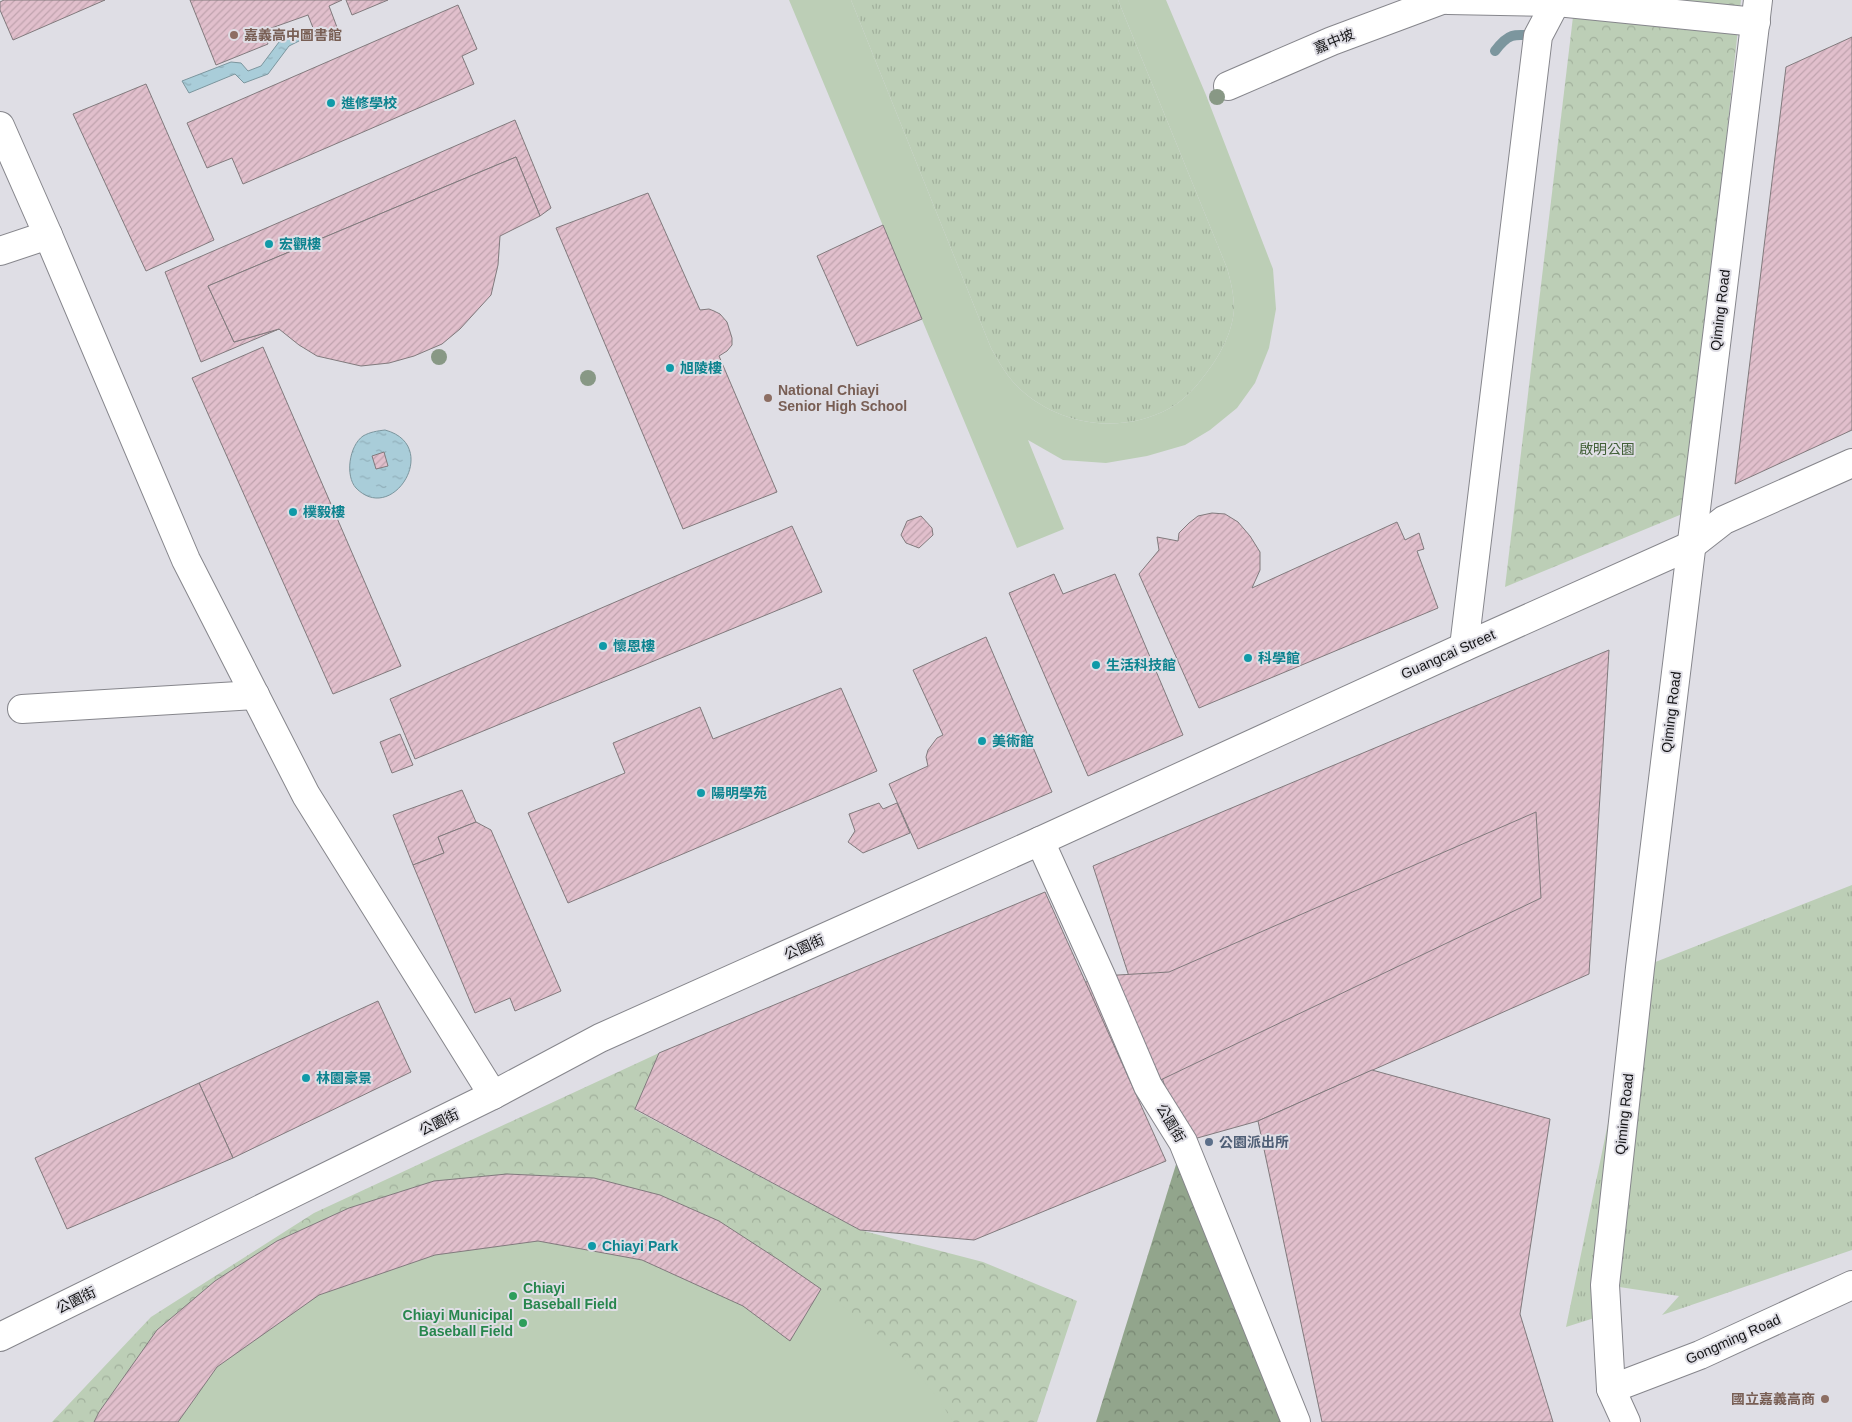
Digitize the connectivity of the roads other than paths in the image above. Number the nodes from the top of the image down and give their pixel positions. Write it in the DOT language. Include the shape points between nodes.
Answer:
graph roads {
  1 [pos="1442,0"];
  2 [pos="1448,0"];
  3 [pos="1557,1"];
  4 [pos="1757,11"];
  5 [pos="1228,86"];
  6 [pos="0,126"];
  7 [pos="48,235"];
  8 [pos="0,252"];
  9 [pos="1852,463"];
  10 [pos="1692,545"];
  11 [pos="1464,646"];
  12 [pos="255,695"];
  13 [pos="22,709"];
  14 [pos="1040,841"];
  15 [pos="493,1096"];
  16 [pos="1852,1285"];
  17 [pos="0,1337"];
  18 [pos="1611,1389"];
  19 [pos="1296,1422"];
  20 [pos="1626,1422"];
  1 -- 5 [label="street, 嘉中坡" via="1332,41"];
  2 -- 3 [label="street"];
  3 -- 4 [label="street"];
  3 -- 11 [label="street" via="1538,36"];
  4 -- 10 [label="street, Qiming Road"];
  6 -- 7 [label="street"];
  7 -- 8 [label="street"];
  7 -- 12 [label="street" via="186,560"];
  9 -- 10 [label="street, Guangcai Street" via="1724,520"];
  10 -- 11 [label="street, Guangcai Street"];
  10 -- 18 [label="street, Qiming Road" via="1605,1285"];
  11 -- 14 [label="street, Guangcai Street"];
  12 -- 13 [label="street"];
  12 -- 15 [label="street" via="306,795"];
  14 -- 15 [label="street, 公園街" via="600,1038"];
  14 -- 19 [label="street, 公園街" via="1148,1086 1183,1142"];
  15 -- 17 [label="street, 公園街"];
  16 -- 18 [label="street, Gongming Road" via="1700,1355"];
  18 -- 20 [label="street, Qiming Road"];
}
